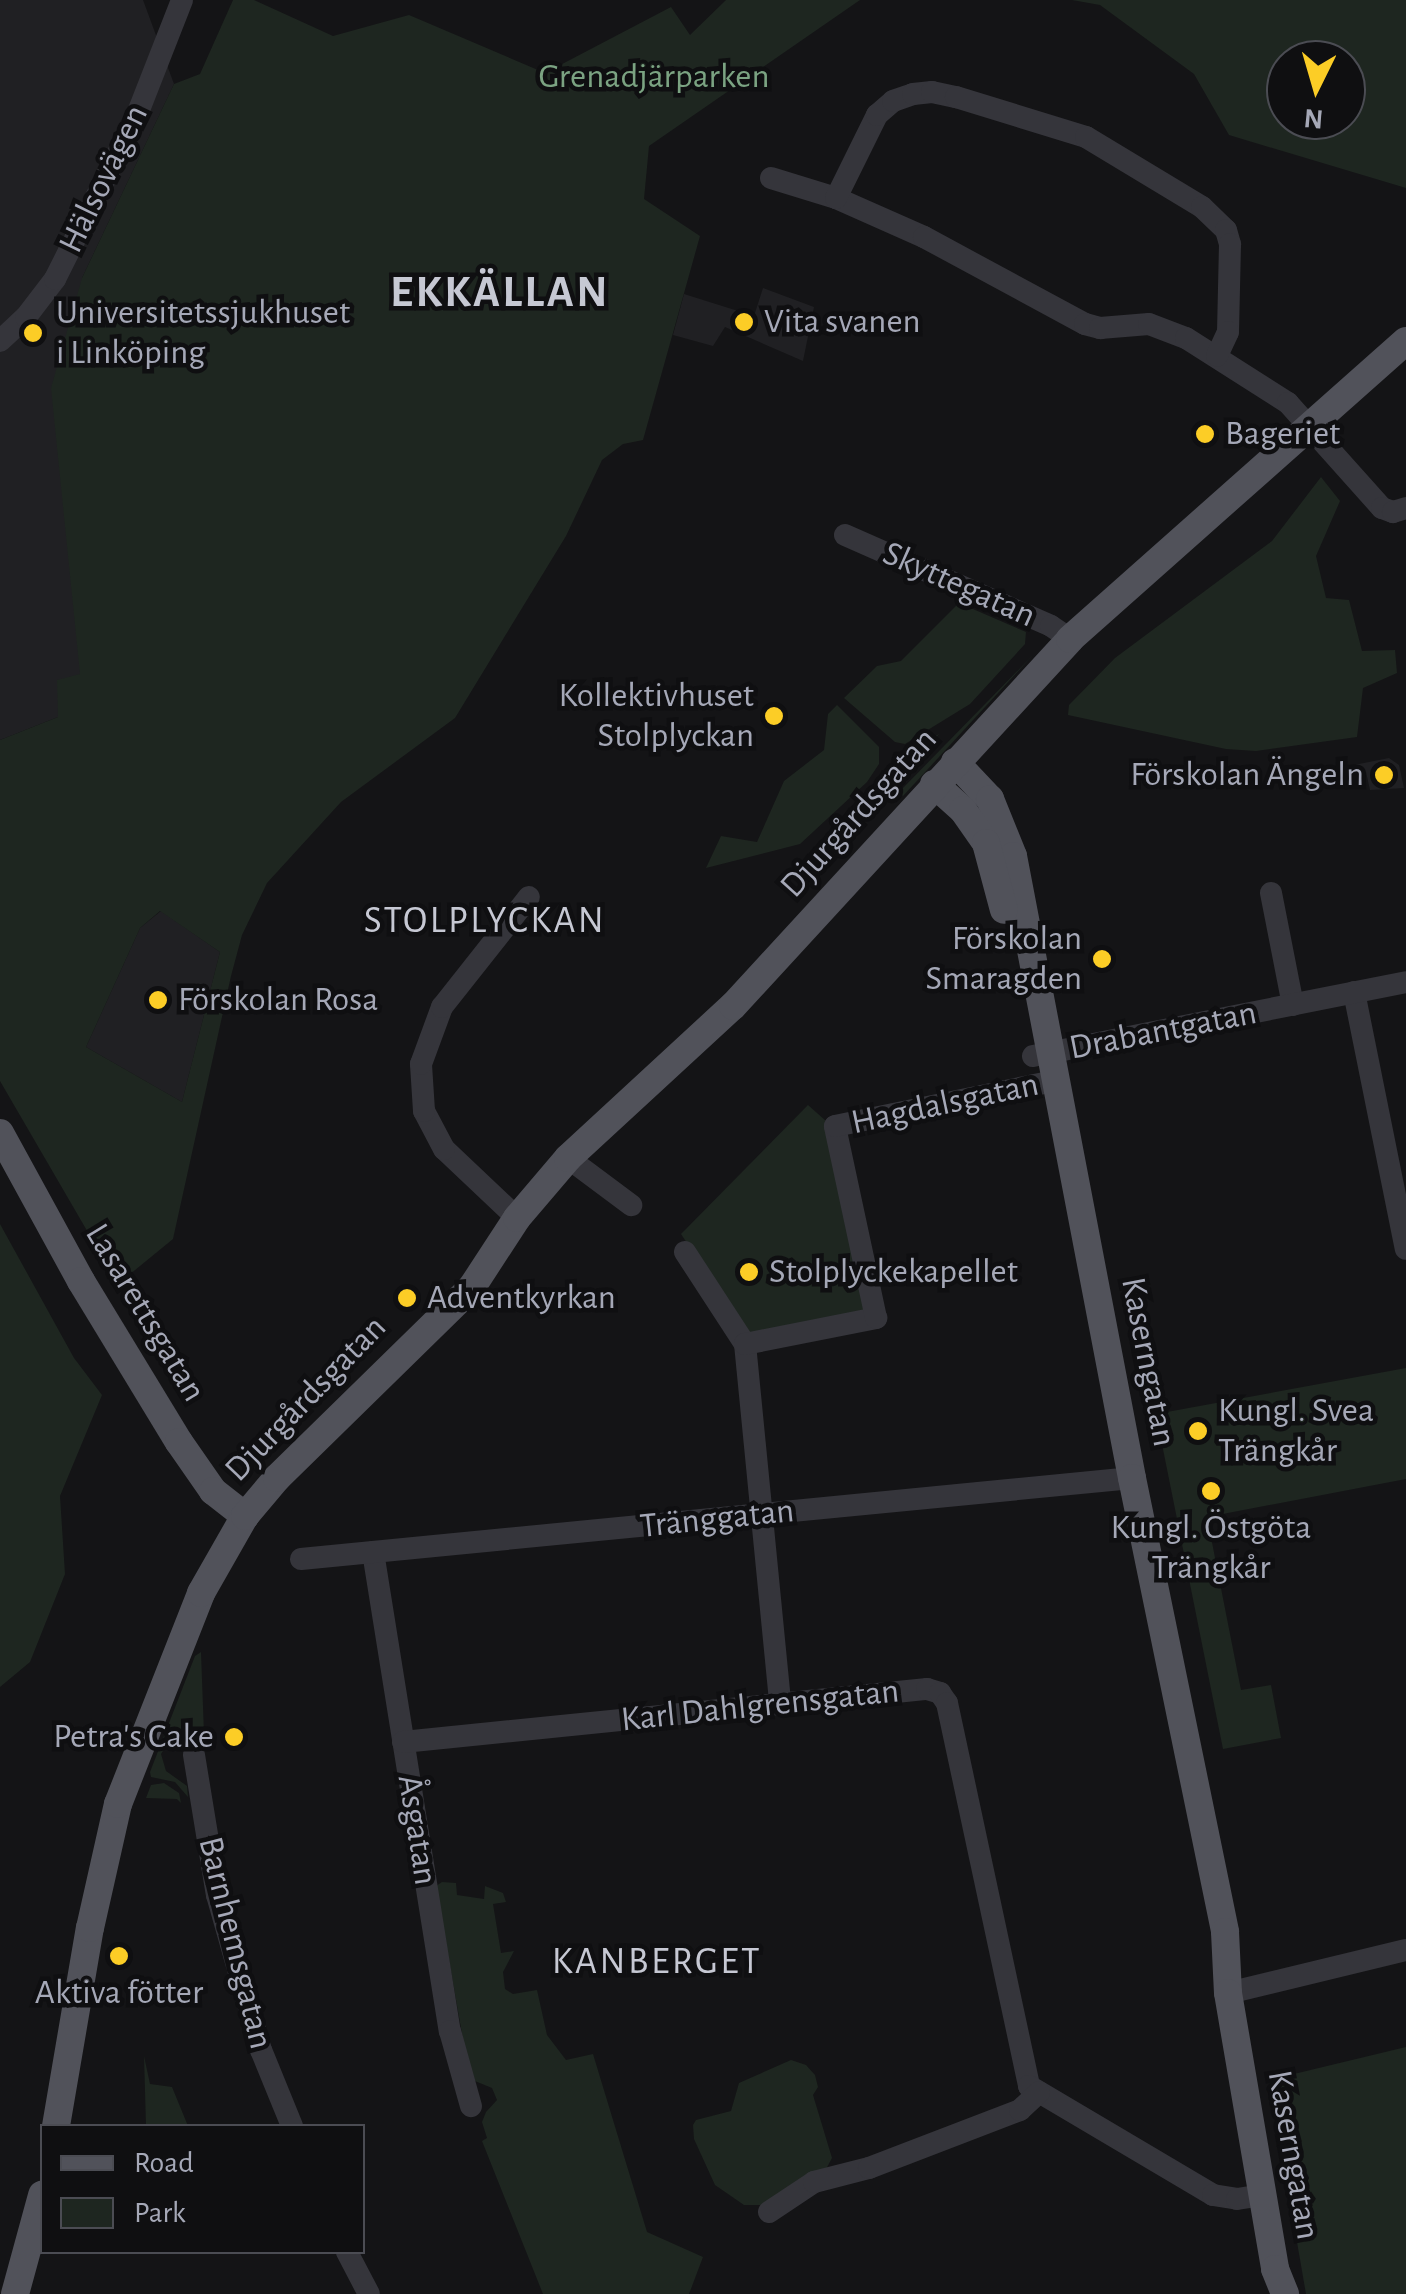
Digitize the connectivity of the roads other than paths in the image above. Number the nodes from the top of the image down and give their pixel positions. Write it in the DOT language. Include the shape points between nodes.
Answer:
graph roads {
  1 [pos="182,0"];
  2 [pos="771,178"];
  3 [pos="836,198"];
  4 [pos="1406,323"];
  5 [pos="0,340"];
  6 [pos="1406,341"];
  7 [pos="1217,356"];
  8 [pos="1305,421"];
  9 [pos="1406,508"];
  10 [pos="845,534"];
  11 [pos="1070,639"];
  12 [pos="955,762"];
  13 [pos="934,784"];
  14 [pos="1272,893"];
  15 [pos="529,897"];
  16 [pos="1406,982"];
  17 [pos="1354,992"];
  18 [pos="1293,1005"];
  19 [pos="1044,1068"];
  20 [pos="0,1133"];
  21 [pos="568,1158"];
  22 [pos="631,1205"];
  23 [pos="517,1218"];
  24 [pos="1406,1249"];
  25 [pos="685,1252"];
  26 [pos="745,1344"];
  27 [pos="1125,1479"];
  28 [pos="762,1514"];
  29 [pos="244,1516"];
  30 [pos="373,1552"];
  31 [pos="301,1558"];
  32 [pos="780,1704"];
  33 [pos="404,1742"];
  34 [pos="194,1755"];
  35 [pos="1406,1950"];
  36 [pos="1228,1993"];
  37 [pos="1039,2092"];
  38 [pos="471,2106"];
  39 [pos="56,2124"];
  40 [pos="291,2124"];
  41 [pos="1262,2195"];
  42 [pos="40,2202"];
  43 [pos="769,2212"];
  44 [pos="348,2254"];
  45 [pos="1278,2286"];
  46 [pos="14,2294"];
  47 [pos="369,2294"];
  1 -- 5 [label="street, Hälsovägen" via="137,115 55,279"];
  2 -- 3 [label="street"];
  3 -- 7 [label="street" via="1086,324 1149,324"];
  3 -- 7 [label="street" via="876,115 913,94 956,96 1086,137 1202,207 1226,230 1228,332"];
  4 -- 8 [label="main road, Djurgårdsgatan"];
  6 -- 8 [label="main road, Djurgårdsgatan"];
  7 -- 8 [label="street" via="1275,392"];
  8 -- 9 [label="street" via="1382,508"];
  8 -- 11 [label="main road, Djurgårdsgatan" via="1182,518"];
  10 -- 11 [label="street, Skyttegatan"];
  11 -- 12 [label="main road, Djurgårdsgatan"];
  12 -- 13 [label="main road, Djurgårdsgatan"];
  12 -- 19 [label="main road, Kaserngatan" via="990,799 1007,834"];
  13 -- 19 [label="main road, Kaserngatan" via="975,824 997,873"];
  13 -- 21 [label="main road, Djurgårdsgatan" via="733,1006"];
  14 -- 18 [label="street, Drabantgatan"];
  15 -- 23 [label="street" via="442,1007 420,1064 424,1111 444,1149"];
  16 -- 17 [label="street, Drabantgatan"];
  17 -- 18 [label="street, Drabantgatan"];
  17 -- 24 [label="street"];
  18 -- 19 [label="street, Drabantgatan"];
  19 -- 26 [label="street, Hagdalsgatan" via="834,1126 876,1318"];
  19 -- 27 [label="main road, Kaserngatan"];
  20 -- 29 [label="main road, Lasarettsgatan" via="162,1416 212,1490"];
  21 -- 22 [label="street"];
  21 -- 23 [label="main road, Djurgårdsgatan"];
  23 -- 29 [label="main road, Djurgårdsgatan" via="472,1287"];
  25 -- 26 [label="street"];
  26 -- 28 [label="street"];
  27 -- 28 [label="street, Tränggatan"];
  27 -- 36 [label="main road, Kaserngatan" via="1226,1932"];
  28 -- 30 [label="street, Tränggatan"];
  28 -- 32 [label="street"];
  29 -- 39 [label="main road, Djurgårdsgatan" via="200,1593 123,1788 90,1928"];
  30 -- 31 [label="street, Tränggatan"];
  30 -- 33 [label="street, Åsgatan"];
  32 -- 33 [label="street, Karl Dahlgrensgatan"];
  32 -- 37 [label="street, Karl Dahlgrensgatan" via="927,1689 944,1697 1029,2086"];
  33 -- 38 [label="street, Åsgatan" via="450,2031"];
  34 -- 40 [label="street, Barnhemsgatan" via="217,1895 261,2050"];
  35 -- 36 [label="street"];
  36 -- 41 [label="main road, Kaserngatan"];
  37 -- 41 [label="street" via="1213,2195"];
  37 -- 43 [label="street" via="1020,2110 814,2182"];
  41 -- 45 [label="main road, Kaserngatan"];
  42 -- 46 [label="main road"];
  44 -- 47 [label="street"];
}
